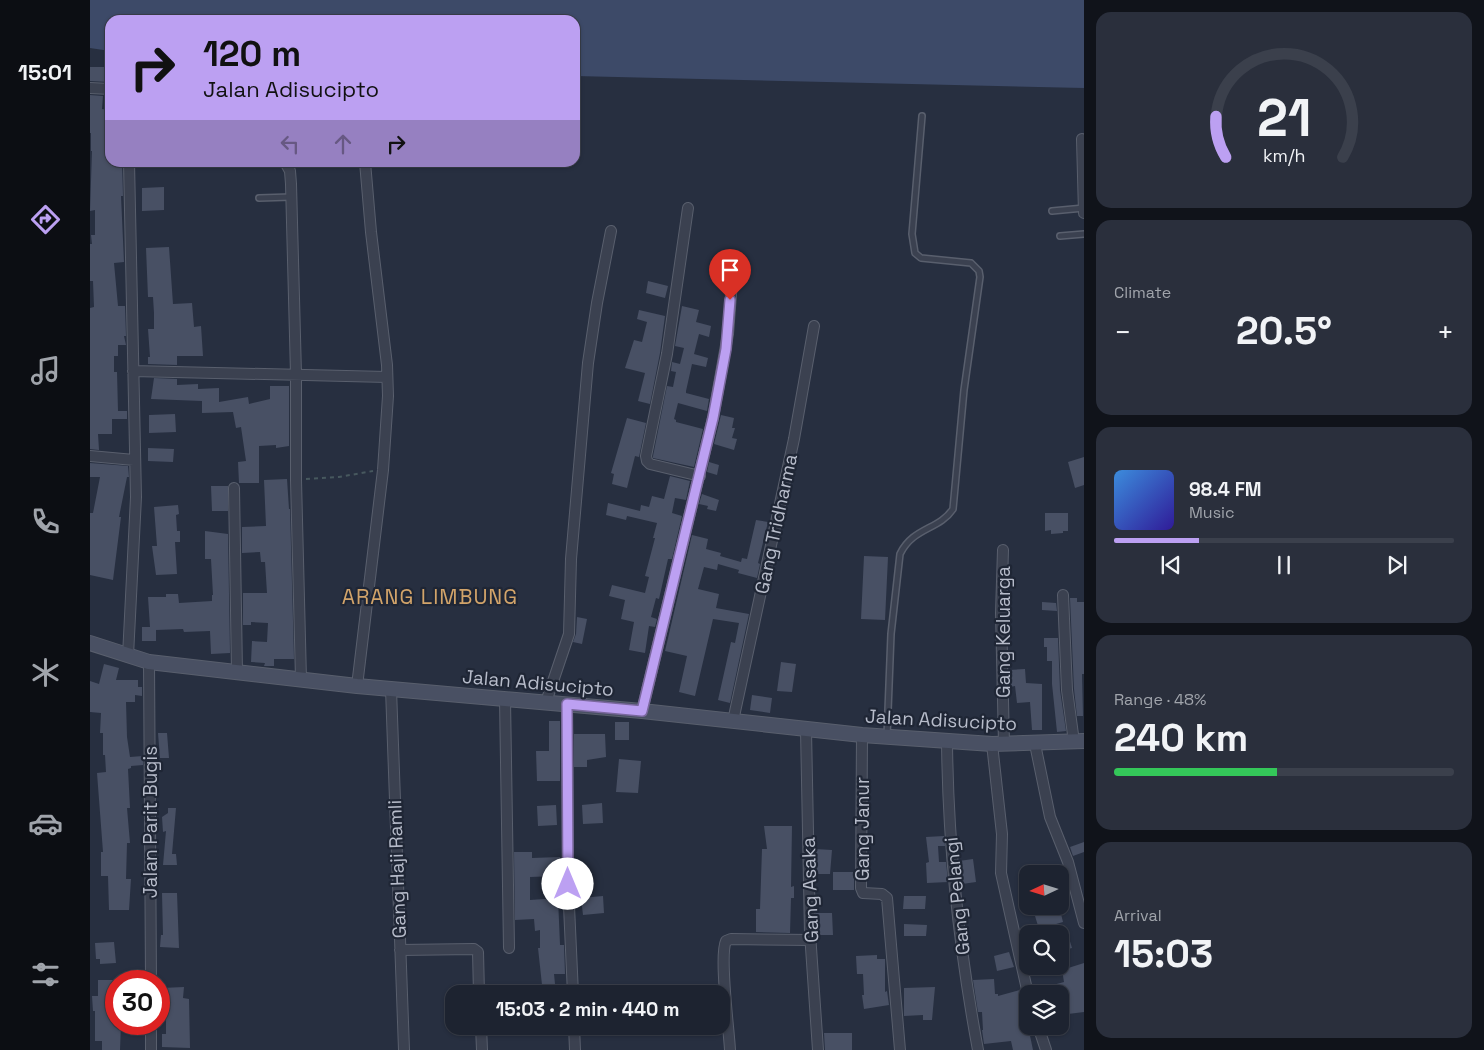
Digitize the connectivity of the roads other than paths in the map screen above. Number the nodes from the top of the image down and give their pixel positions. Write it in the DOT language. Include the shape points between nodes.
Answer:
graph roads {
  1 [pos="90,88"];
  2 [pos="105,89"];
  3 [pos="922,116"];
  4 [pos="1082,139"];
  5 [pos="129,167"];
  6 [pos="288,167"];
  7 [pos="366,167"];
  8 [pos="291,197"];
  9 [pos="259,198"];
  10 [pos="688,208"];
  11 [pos="1084,208"];
  12 [pos="1052,211"];
  13 [pos="1084,213"];
  14 [pos="611,231"];
  15 [pos="1084,234"];
  16 [pos="1060,236"];
  17 [pos="733,268"];
  18 [pos="814,326"];
  19 [pos="133,371"];
  20 [pos="296,374"];
  21 [pos="387,377"];
  22 [pos="90,456"];
  23 [pos="134,460"];
  24 [pos="700,476"];
  25 [pos="234,488"];
  26 [pos="1003,550"];
  27 [pos="1063,595"];
  28 [pos="90,643"];
  29 [pos="139,659"];
  30 [pos="237,672"];
  31 [pos="301,679"];
  32 [pos="357,686"];
  33 [pos="391,689"];
  34 [pos="505,698"];
  35 [pos="546,702"];
  36 [pos="567,704"];
  37 [pos="642,711"];
  38 [pos="733,721"];
  39 [pos="806,730"];
  40 [pos="862,735"];
  41 [pos="887,737"];
  42 [pos="947,741"];
  43 [pos="1079,742"];
  44 [pos="998,744"];
  45 [pos="1035,744"];
  46 [pos="1084,923"];
  47 [pos="811,940"];
  48 [pos="509,948"];
  49 [pos="400,950"];
  50 [pos="151,970"];
  51 [pos="480,985"];
  52 [pos="573,985"];
  53 [pos="1026,985"];
  54 [pos="151,1035"];
  55 [pos="481,1035"];
  56 [pos="574,1035"];
  57 [pos="1041,1035"];
  58 [pos="151,1050"];
  59 [pos="404,1050"];
  60 [pos="482,1050"];
  61 [pos="575,1050"];
  62 [pos="730,1050"];
  63 [pos="818,1050"];
  64 [pos="900,1050"];
  65 [pos="978,1050"];
  66 [pos="1046,1050"];
  1 -- 2 [label="street"];
  3 -- 41 [label="lane" via="912,234 916,253 921,258 971,263 979,271 980,278 964,390 953,509 947,518 914,536 900,554 891,634"];
  4 -- 11 [label="street"];
  5 -- 19 [label="street, Jalan Parit Bugis"];
  6 -- 8 [label="street"];
  7 -- 21 [label="street"];
  8 -- 9 [label="lane"];
  8 -- 20 [label="street"];
  10 -- 24 [label="street" via="667,354 646,461"];
  11 -- 12 [label="lane"];
  11 -- 13 [label="street"];
  14 -- 35 [label="street" via="588,363 571,559 570,634"];
  15 -- 16 [label="lane"];
  17 -- 24 [label="street" via="728,334"];
  18 -- 38 [label="street, Gang Tridharma" via="794,439"];
  19 -- 20 [label="street"];
  19 -- 23 [label="street, Jalan Parit Bugis"];
  20 -- 21 [label="street"];
  20 -- 31 [label="street"];
  21 -- 32 [label="street" via="383,470"];
  22 -- 23 [label="street"];
  23 -- 29 [label="street, Jalan Parit Bugis"];
  24 -- 37 [label="street"];
  25 -- 30 [label="street"];
  26 -- 44 [label="street, Gang Keluarga"];
  27 -- 43 [label="street" via="1067,690"];
  28 -- 29 [label="main road, Jalan Adisucipto"];
  29 -- 30 [label="main road, Jalan Adisucipto"];
  29 -- 50 [label="street, Jalan Parit Bugis"];
  30 -- 31 [label="main road, Jalan Adisucipto"];
  31 -- 32 [label="main road, Jalan Adisucipto"];
  32 -- 33 [label="main road, Jalan Adisucipto"];
  33 -- 34 [label="main road, Jalan Adisucipto"];
  33 -- 49 [label="street, Gang Haji Ramli"];
  34 -- 35 [label="main road, Jalan Adisucipto"];
  34 -- 48 [label="street"];
  35 -- 36 [label="main road, Jalan Adisucipto"];
  36 -- 37 [label="main road, Jalan Adisucipto"];
  36 -- 52 [label="street" via="568,884"];
  37 -- 38 [label="main road, Jalan Adisucipto"];
  38 -- 39 [label="main road, Jalan Adisucipto"];
  39 -- 40 [label="main road, Jalan Adisucipto"];
  39 -- 47 [label="street, Gang Asaka"];
  40 -- 41 [label="main road, Jalan Adisucipto"];
  40 -- 64 [label="street, Gang Janur" via="861,888 862,893 882,894 886,898"];
  41 -- 42 [label="main road, Jalan Adisucipto"];
  42 -- 44 [label="main road, Jalan Adisucipto"];
  42 -- 65 [label="street, Gang Pelangi" via="953,868"];
  43 -- 45 [label="main road, Jalan Adisucipto"];
  44 -- 45 [label="main road, Jalan Adisucipto"];
  44 -- 53 [label="street, Gang Keluarga" via="1001,873"];
  45 -- 46 [label="street" via="1050,817 1068,862"];
  47 -- 62 [label="street" via="726,941 724,965"];
  47 -- 63 [label="street, Gang Asaka"];
  49 -- 51 [label="street" via="474,949 478,952"];
  49 -- 59 [label="street, Gang Haji Ramli"];
  54 -- 58 [label="street"];
  55 -- 60 [label="street"];
  56 -- 61 [label="street"];
  57 -- 66 [label="street"];
}
